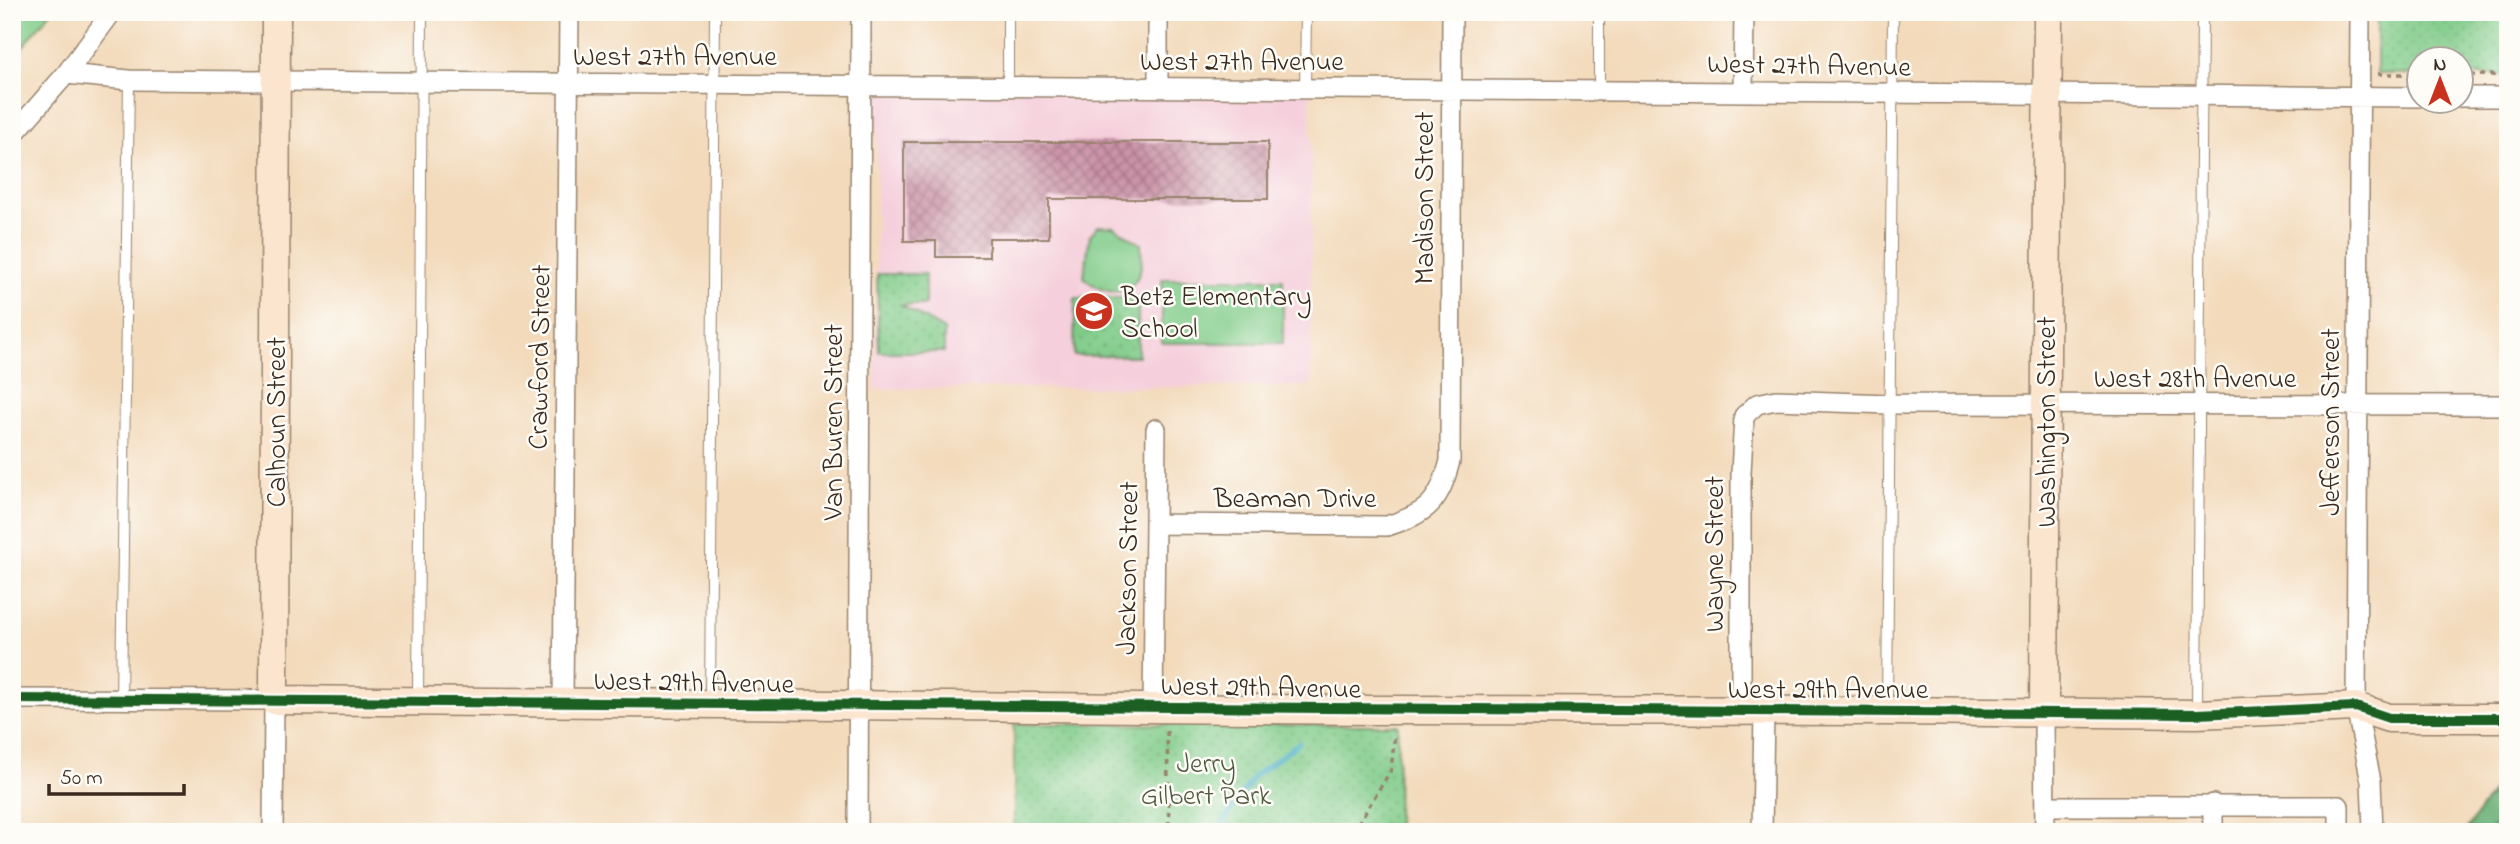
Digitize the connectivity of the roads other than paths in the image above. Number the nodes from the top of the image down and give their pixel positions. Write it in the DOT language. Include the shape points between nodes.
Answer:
graph roads {
  1 [pos="112,12"];
  2 [pos="276,12"];
  3 [pos="422,12"];
  4 [pos="569,12"];
  5 [pos="715,12"];
  6 [pos="861,12"];
  7 [pos="1008,12"];
  8 [pos="1158,12"];
  9 [pos="1306,12"];
  10 [pos="1452,12"];
  11 [pos="1599,12"];
  12 [pos="1744,12"];
  13 [pos="1893,12"];
  14 [pos="2048,12"];
  15 [pos="2202,12"];
  16 [pos="2360,12"];
  17 [pos="66,74"];
  18 [pos="129,80"];
  19 [pos="276,80"];
  20 [pos="422,81"];
  21 [pos="568,82"];
  22 [pos="714,83"];
  23 [pos="860,84"];
  24 [pos="1008,85"];
  25 [pos="1157,88"];
  26 [pos="1305,89"];
  27 [pos="1452,90"];
  28 [pos="1599,90"];
  29 [pos="1743,91"];
  30 [pos="1893,93"];
  31 [pos="2047,93"];
  32 [pos="2201,95"];
  33 [pos="2359,96"];
  34 [pos="2404,97"];
  35 [pos="2474,97"];
  36 [pos="2508,97"];
  37 [pos="12,136"];
  38 [pos="1450,385"];
  39 [pos="1757,404"];
  40 [pos="1889,404"];
  41 [pos="2045,404"];
  42 [pos="2199,404"];
  43 [pos="2508,405"];
  44 [pos="2358,406"];
  45 [pos="1156,429"];
  46 [pos="1155,524"];
  47 [pos="12,699"];
  48 [pos="274,700"];
  49 [pos="121,701"];
  50 [pos="418,702"];
  51 [pos="563,702"];
  52 [pos="710,703"];
  53 [pos="859,705"];
  54 [pos="2356,707"];
  55 [pos="1159,708"];
  56 [pos="1753,710"];
  57 [pos="1887,711"];
  58 [pos="2044,713"];
  59 [pos="2197,714"];
  60 [pos="2508,718"];
  61 [pos="2213,804"];
  62 [pos="2045,806"];
  63 [pos="2373,830"];
  64 [pos="273,832"];
  65 [pos="858,832"];
  66 [pos="1762,832"];
  67 [pos="2045,832"];
  68 [pos="2213,832"];
  69 [pos="2339,832"];
  1 -- 17 [label="street"];
  2 -- 19 [label="street, Calhoun Street"];
  3 -- 20 [label="lane"];
  4 -- 21 [label="street, Crawford Street"];
  5 -- 22 [label="lane"];
  6 -- 23 [label="street, Van Buren Street"];
  7 -- 24 [label="lane"];
  8 -- 25 [label="street"];
  9 -- 26 [label="lane"];
  10 -- 27 [label="street, Madison Street"];
  11 -- 28 [label="lane"];
  12 -- 29 [label="street"];
  13 -- 30 [label="lane"];
  14 -- 31 [label="street, Washington Street"];
  15 -- 32 [label="lane"];
  16 -- 33 [label="street, Jefferson Street"];
  17 -- 18 [label="street, West 27th Avenue"];
  17 -- 37 [label="street"];
  18 -- 19 [label="street, West 27th Avenue"];
  18 -- 49 [label="lane"];
  19 -- 20 [label="street, West 27th Avenue"];
  19 -- 48 [label="street, Calhoun Street"];
  20 -- 21 [label="street, West 27th Avenue"];
  20 -- 50 [label="lane"];
  21 -- 22 [label="street, West 27th Avenue"];
  21 -- 51 [label="street, Crawford Street"];
  22 -- 23 [label="street, West 27th Avenue"];
  22 -- 52 [label="lane"];
  23 -- 24 [label="street, West 27th Avenue"];
  23 -- 53 [label="street, Van Buren Street"];
  24 -- 25 [label="street, West 27th Avenue"];
  25 -- 26 [label="street, West 27th Avenue"];
  26 -- 27 [label="street, West 27th Avenue"];
  27 -- 28 [label="street, West 27th Avenue"];
  27 -- 38 [label="street, Madison Street"];
  28 -- 29 [label="street, West 27th Avenue"];
  29 -- 30 [label="street, West 27th Avenue"];
  30 -- 31 [label="street, West 27th Avenue"];
  30 -- 40 [label="lane"];
  31 -- 32 [label="street, West 27th Avenue"];
  31 -- 41 [label="street, Washington Street"];
  32 -- 33 [label="street, West 27th Avenue"];
  32 -- 42 [label="lane"];
  33 -- 34 [label="street, West 27th Avenue"];
  33 -- 44 [label="street, Jefferson Street"];
  35 -- 36 [label="street"];
  38 -- 46 [label="street, Beaman Drive" via="1450,461 1433,502 1414,517 1388,526 1352,527"];
  39 -- 40 [label="street, West 28th Avenue" via="1776,400"];
  39 -- 56 [label="street, Wayne Street" via="1744,416 1741,473"];
  40 -- 41 [label="street, West 28th Avenue"];
  40 -- 57 [label="lane"];
  41 -- 42 [label="street, West 28th Avenue"];
  41 -- 58 [label="street, Washington Street"];
  42 -- 44 [label="street, West 28th Avenue"];
  42 -- 59 [label="lane"];
  43 -- 44 [label="street, West 28th Avenue"];
  44 -- 54 [label="street, Jefferson Street"];
  45 -- 46 [label="street, Jackson Street"];
  46 -- 55 [label="street, Jackson Street"];
  47 -- 49 [label="street, West 29th Avenue"];
  48 -- 49 [label="street, West 29th Avenue"];
  48 -- 50 [label="street, West 29th Avenue"];
  48 -- 64 [label="street, Calhoun Street"];
  50 -- 51 [label="street, West 29th Avenue"];
  51 -- 52 [label="street, West 29th Avenue"];
  52 -- 53 [label="street, West 29th Avenue"];
  53 -- 55 [label="street, West 29th Avenue"];
  53 -- 65 [label="street, Van Buren Street"];
  54 -- 59 [label="street, West 29th Avenue"];
  54 -- 60 [label="street, West 29th Avenue" via="2389,718"];
  54 -- 63 [label="street, Jefferson Street" via="2371,781"];
  55 -- 56 [label="street, West 29th Avenue"];
  56 -- 57 [label="street, West 29th Avenue"];
  56 -- 66 [label="street, Wayne Street"];
  57 -- 58 [label="street, West 29th Avenue"];
  58 -- 59 [label="street, West 29th Avenue"];
  58 -- 62 [label="street, Washington Street"];
  61 -- 62 [label="street"];
  61 -- 68 [label="street"];
  61 -- 69 [label="street" via="2339,806"];
  62 -- 67 [label="street, Washington Street"];
}
